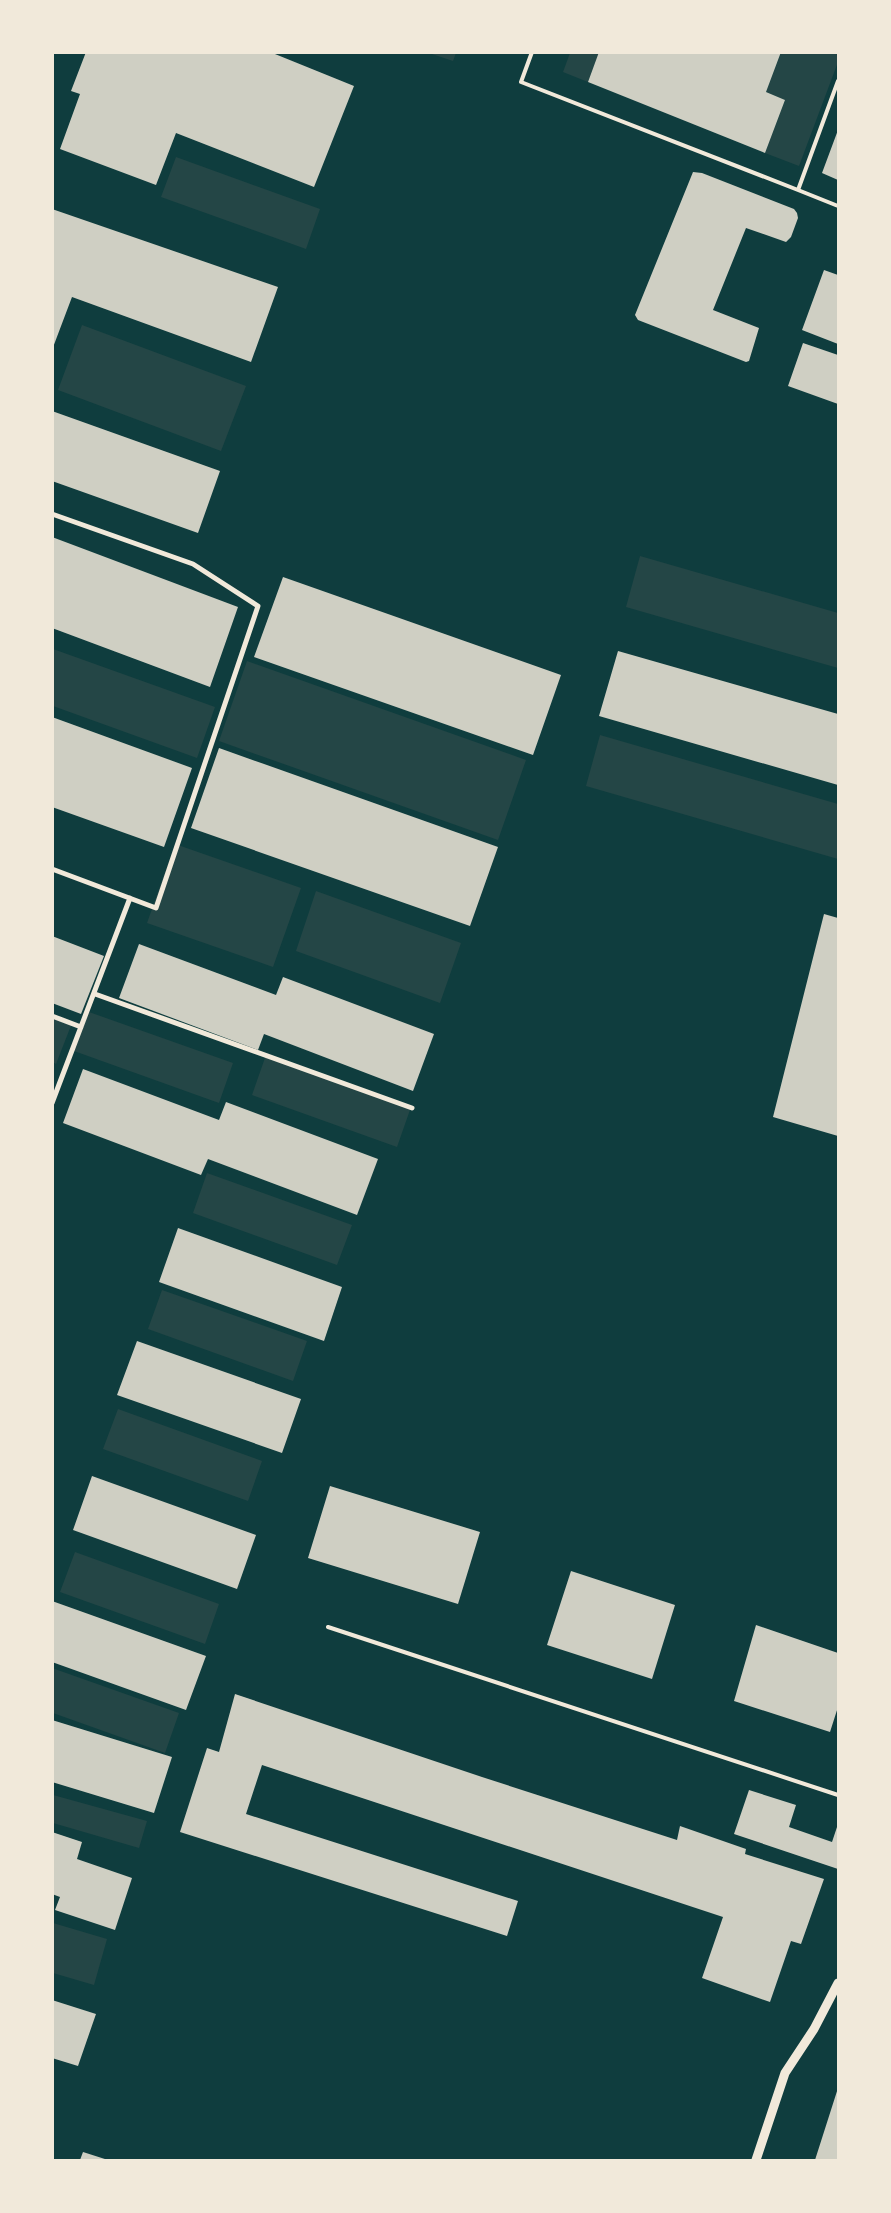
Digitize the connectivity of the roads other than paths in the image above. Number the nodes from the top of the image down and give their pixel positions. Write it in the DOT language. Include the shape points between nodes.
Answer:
graph roads {
  1 [pos="532,52"];
  2 [pos="838,81"];
  3 [pos="798,190"];
  4 [pos="838,206"];
  5 [pos="52,514"];
  6 [pos="52,868"];
  7 [pos="130,898"];
  8 [pos="95,994"];
  9 [pos="52,1016"];
  10 [pos="81,1027"];
  11 [pos="52,1103"];
  12 [pos="412,1108"];
  13 [pos="328,1627"];
  14 [pos="838,1795"];
  15 [pos="838,1983"];
  16 [pos="756,2160"];
  1 -- 3 [label="lane" via="521,82"];
  2 -- 3 [label="lane"];
  3 -- 4 [label="lane"];
  5 -- 7 [label="street" via="194,564 258,606 156,908"];
  6 -- 7 [label="street"];
  7 -- 8 [label="street"];
  8 -- 10 [label="street"];
  8 -- 12 [label="street"];
  9 -- 10 [label="street"];
  10 -- 11 [label="street"];
  13 -- 14 [label="lane"];
  15 -- 16 [label="street" via="814,2029 784,2073"];
}
